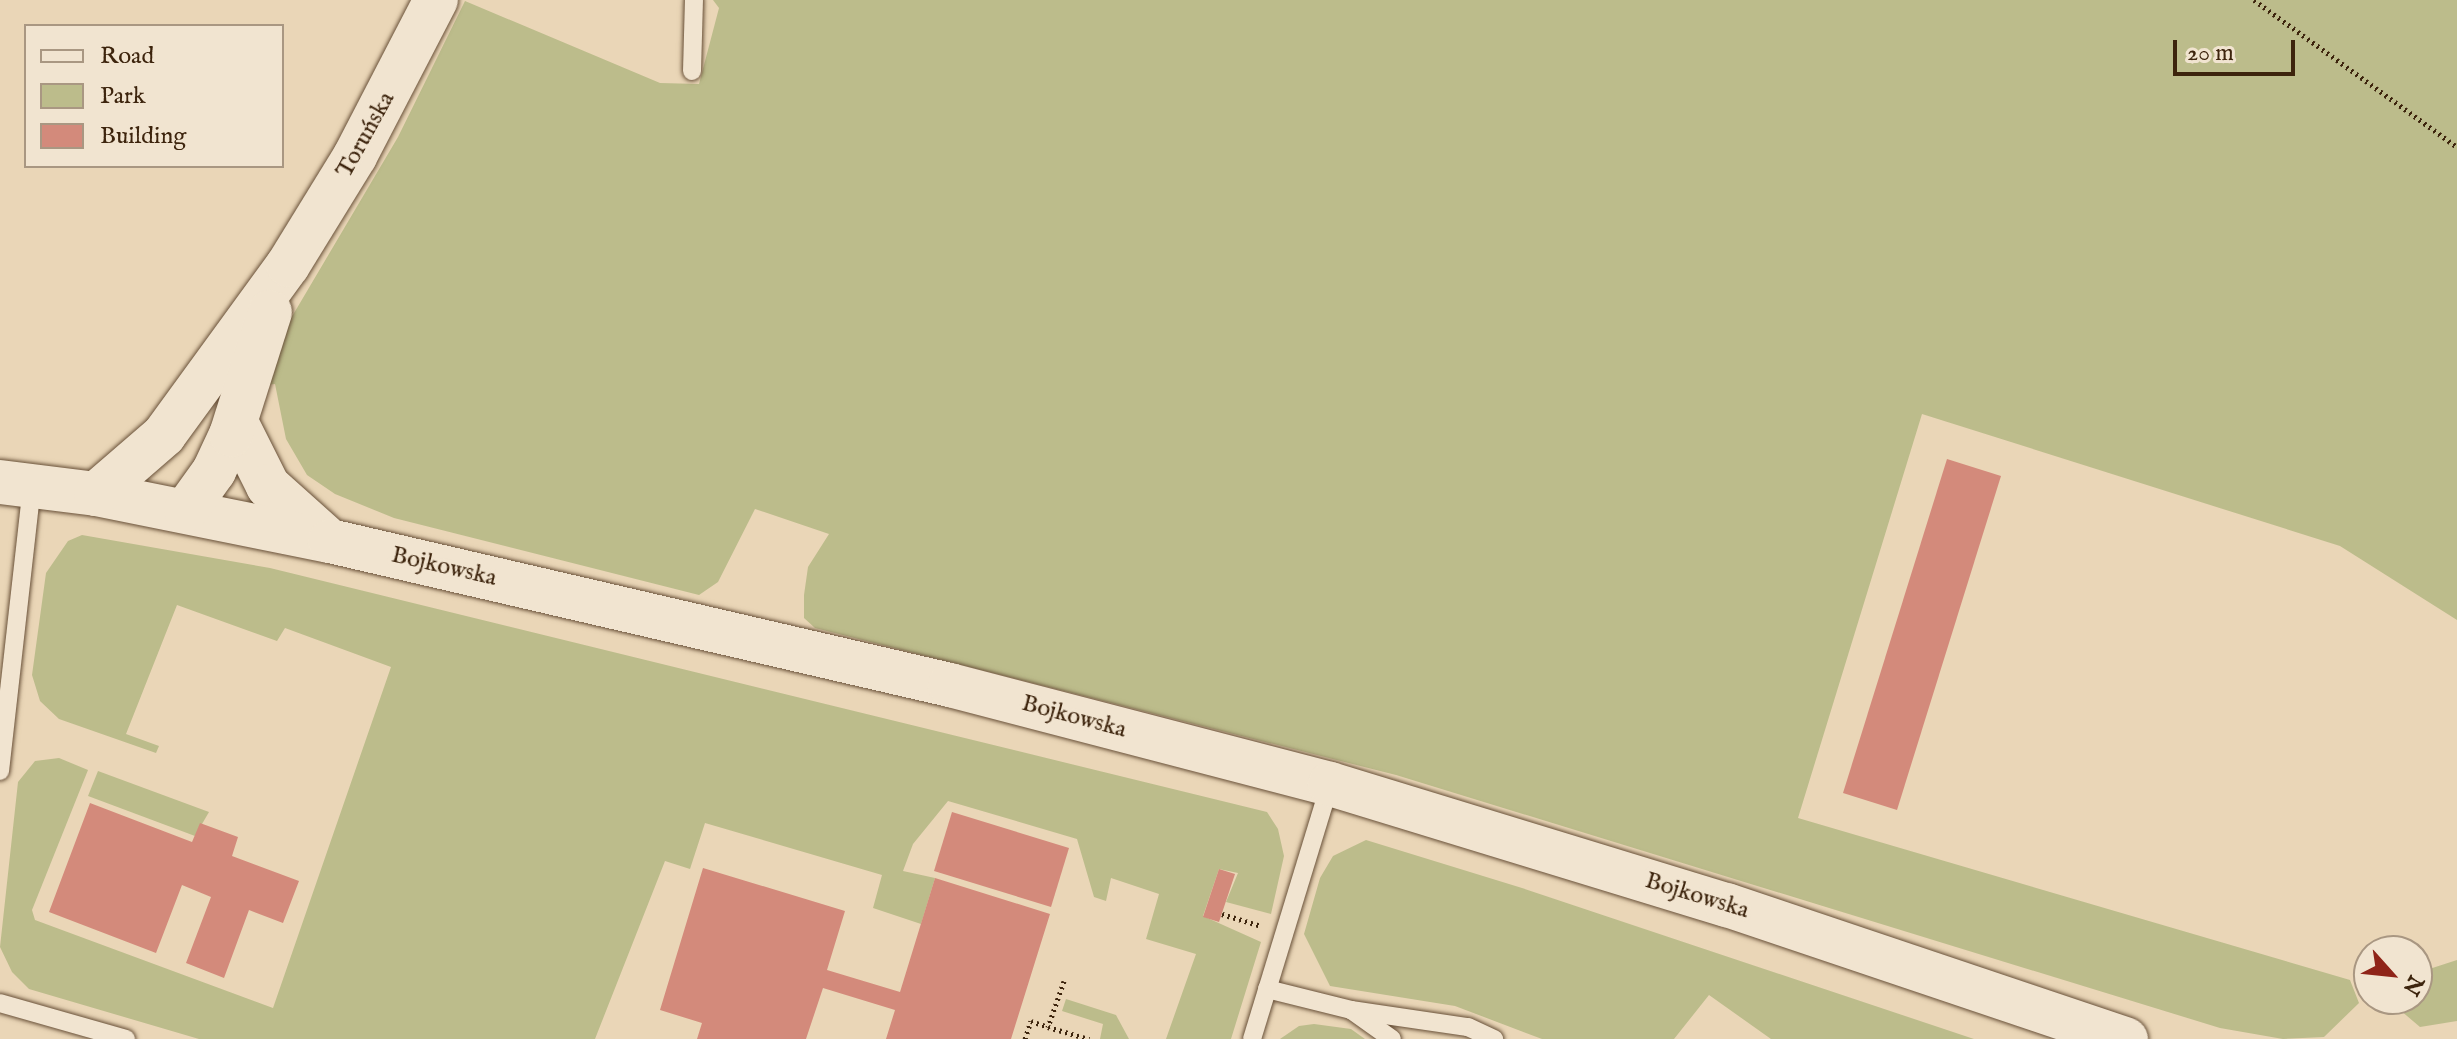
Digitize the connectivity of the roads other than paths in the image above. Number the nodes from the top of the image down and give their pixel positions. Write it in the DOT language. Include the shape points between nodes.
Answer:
graph roads {
  1 [pos="436,0"];
  2 [pos="694,0"];
  3 [pos="692,71"];
  4 [pos="288,265"];
  5 [pos="188,403"];
  6 [pos="236,422"];
  7 [pos="16,484"];
  8 [pos="96,494"];
  9 [pos="186,510"];
  10 [pos="330,541"];
  11 [pos="0,771"];
  12 [pos="1330,784"];
  13 [pos="1267,989"];
  14 [pos="0,1003"];
  15 [pos="1351,1010"];
  16 [pos="126,1039"];
  17 [pos="1252,1039"];
  18 [pos="1392,1039"];
  19 [pos="1494,1039"];
  20 [pos="2126,1039"];
  1 -- 4 [label="street, Toruńska" via="355,156"];
  2 -- 3 [label="lane"];
  4 -- 5 [label="street, Toruńska"];
  4 -- 6 [label="street, Toruńska"];
  5 -- 8 [label="street, Toruńska" via="142,459"];
  5 -- 9 [label="street, Toruńska" via="176,461 177,489"];
  6 -- 9 [label="street, Toruńska" via="214,471"];
  6 -- 10 [label="street" via="268,486 295,516"];
  7 -- 8 [label="street, Bojkowska"];
  7 -- 11 [label="lane"];
  8 -- 9 [label="street, Bojkowska"];
  9 -- 10 [label="street, Bojkowska"];
  10 -- 12 [label="street, Bojkowska" via="950,685"];
  12 -- 13 [label="lane"];
  12 -- 20 [label="street, Bojkowska" via="1727,905"];
  13 -- 15 [label="lane"];
  13 -- 17 [label="lane"];
  14 -- 16 [label="lane"];
  15 -- 18 [label="lane"];
  15 -- 19 [label="lane" via="1468,1027"];
}
